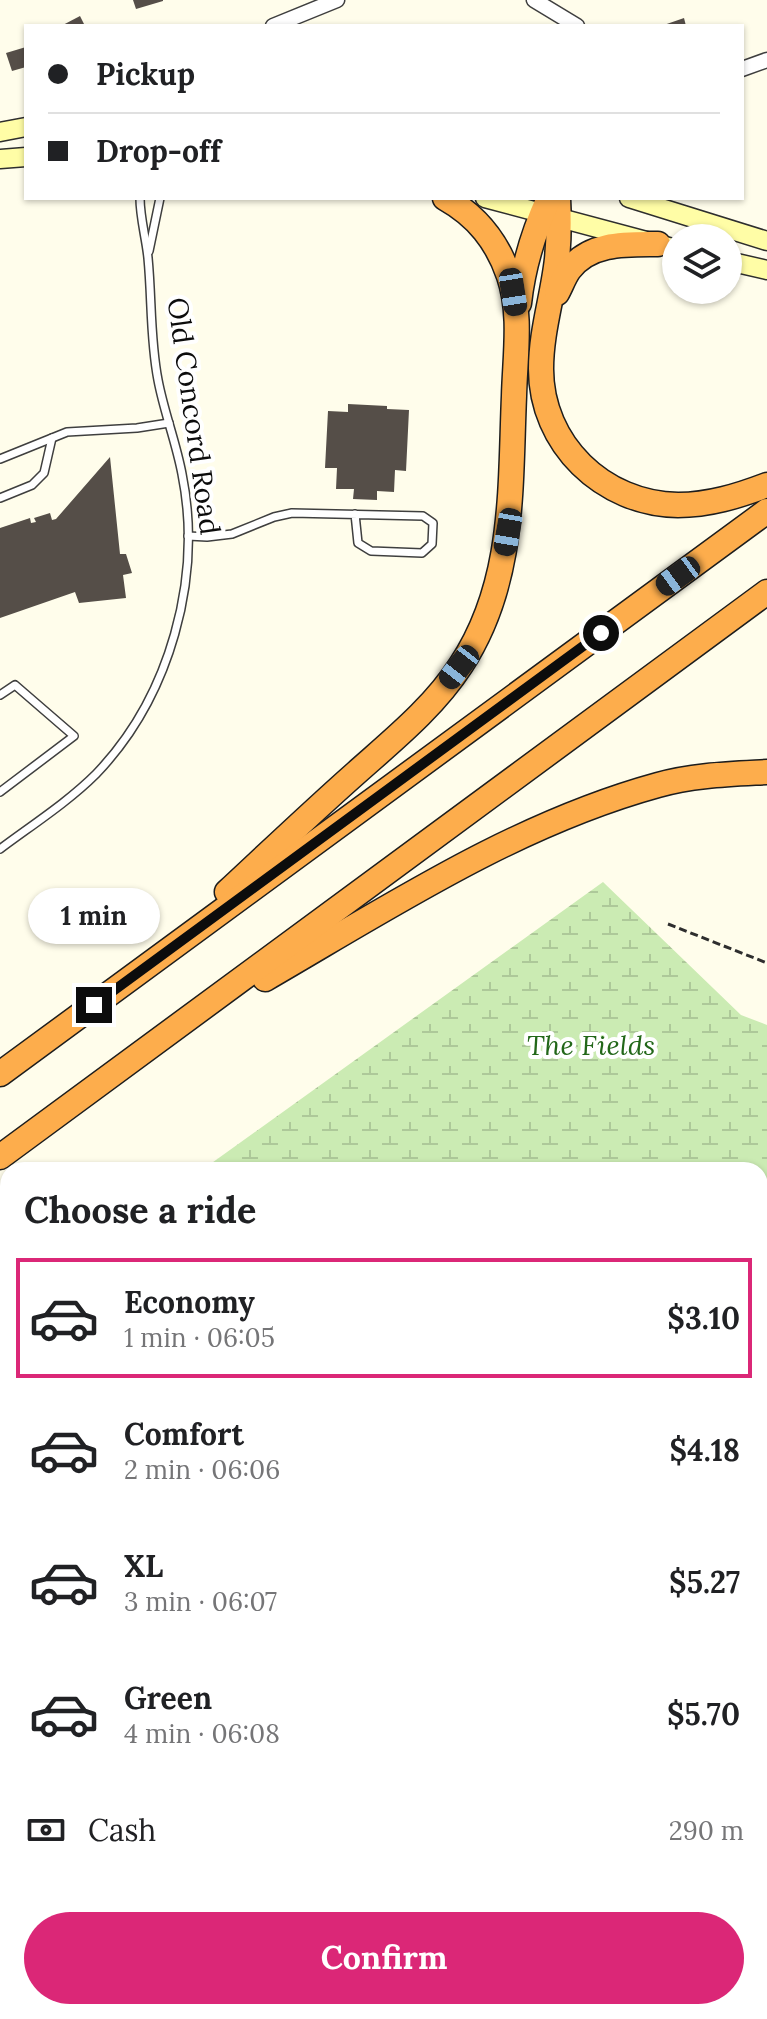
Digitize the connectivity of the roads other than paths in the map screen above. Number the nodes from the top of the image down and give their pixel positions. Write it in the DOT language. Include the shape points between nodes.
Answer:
graph roads {
  1 [pos="337,0"];
  2 [pos="534,0"];
  3 [pos="278,24"];
  4 [pos="574,24"];
  5 [pos="767,60"];
  6 [pos="744,68"];
  7 [pos="24,127"];
  8 [pos="0,132"];
  9 [pos="24,157"];
  10 [pos="0,159"];
  11 [pos="140,200"];
  12 [pos="160,200"];
  13 [pos="448,200"];
  14 [pos="500,200"];
  15 [pos="635,200"];
  16 [pos="552,207"];
  17 [pos="767,241"];
  18 [pos="662,244"];
  19 [pos="662,246"];
  20 [pos="148,257"];
  21 [pos="742,264"];
  22 [pos="767,270"];
  23 [pos="548,304"];
  24 [pos="517,315"];
  25 [pos="169,423"];
  26 [pos="52,438"];
  27 [pos="0,459"];
  28 [pos="767,485"];
  29 [pos="0,498"];
  30 [pos="767,511"];
  31 [pos="355,514"];
  32 [pos="188,536"];
  33 [pos="767,592"];
  34 [pos="0,695"];
  35 [pos="767,772"];
  36 [pos="0,792"];
  37 [pos="0,849"];
  38 [pos="140,972"];
  39 [pos="162,1039"];
  40 [pos="0,1074"];
  41 [pos="0,1157"];
  1 -- 3 [label="street"];
  2 -- 4 [label="street"];
  5 -- 6 [label="street"];
  7 -- 8 [label="main road"];
  9 -- 10 [label="main road"];
  11 -- 20 [label="lane, Old Concord Road"];
  12 -- 20 [label="lane, Old Concord Road"];
  13 -- 24 [label="highway" via="482,226 501,256"];
  14 -- 16 [label="main road"];
  15 -- 17 [label="main road"];
  16 -- 18 [label="main road"];
  16 -- 23 [label="highway" via="557,262"];
  16 -- 24 [label="highway" via="526,264"];
  19 -- 23 [label="highway" via="619,245 592,252 569,271"];
  20 -- 25 [label="lane, Old Concord Road" via="154,359"];
  21 -- 22 [label="main road"];
  23 -- 28 [label="highway" via="541,367 548,412 573,457 601,482 649,503 679,505 737,497"];
  24 -- 38 [label="highway" via="508,532 489,614 475,643 438,695 399,734"];
  25 -- 26 [label="lane"];
  25 -- 32 [label="lane, Old Concord Road" via="182,474"];
  26 -- 27 [label="lane"];
  26 -- 29 [label="lane" via="44,473 32,485"];
  30 -- 38 [label="highway"];
  31 -- 31 [label="lane" via="358,543 371,551 422,553 432,544 433,523 423,516"];
  31 -- 32 [label="lane" via="302,512 221,536"];
  32 -- 37 [label="lane, Old Concord Road" via="186,586 175,630 159,678 135,722 96,774"];
  33 -- 39 [label="highway"];
  34 -- 36 [label="lane" via="15,685 74,736"];
  35 -- 39 [label="highway" via="660,784 537,829 459,867"];
  38 -- 40 [label="highway"];
  39 -- 41 [label="highway"];
}
